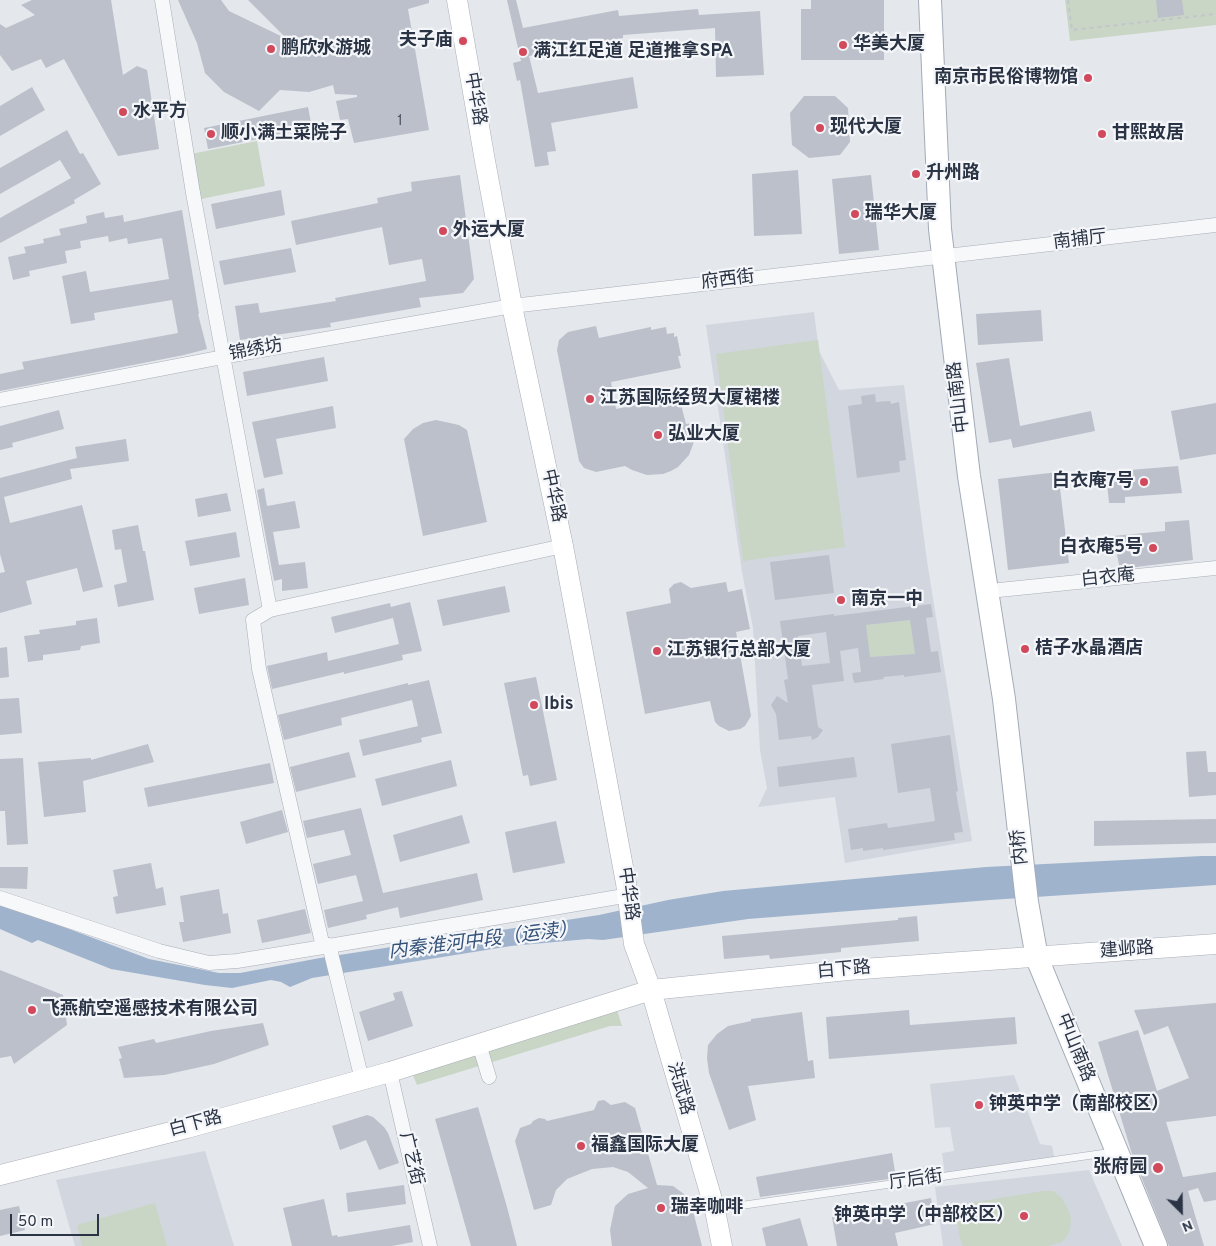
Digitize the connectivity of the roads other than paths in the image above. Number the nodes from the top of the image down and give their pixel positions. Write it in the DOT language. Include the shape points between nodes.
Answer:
graph roads {
  1 [pos="162,0"];
  2 [pos="457,0"];
  3 [pos="930,0"];
  4 [pos="931,45"];
  5 [pos="1216,225"];
  6 [pos="940,229"];
  7 [pos="943,257"];
  8 [pos="512,306"];
  9 [pos="222,357"];
  10 [pos="0,400"];
  11 [pos="563,546"];
  12 [pos="1216,568"];
  13 [pos="999,590"];
  14 [pos="270,610"];
  15 [pos="622,890"];
  16 [pos="0,898"];
  17 [pos="1216,944"];
  18 [pos="326,946"];
  19 [pos="1038,958"];
  20 [pos="650,990"];
  21 [pos="479,1044"];
  22 [pos="390,1072"];
  23 [pos="489,1077"];
  24 [pos="362,1080"];
  25 [pos="1117,1152"];
  26 [pos="0,1175"];
  27 [pos="715,1210"];
  28 [pos="430,1246"];
  29 [pos="722,1246"];
  30 [pos="1156,1246"];
  1 -- 9 [label="street"];
  2 -- 8 [label="main road, 中华路"];
  3 -- 4 [label="lane"];
  4 -- 6 [label="main road"];
  5 -- 7 [label="street, 南捕厅"];
  6 -- 7 [label="lane"];
  7 -- 8 [label="street, 府西街"];
  7 -- 19 [label="lane" via="969,476 1004,699 1026,902"];
  8 -- 9 [label="street, 锦绣坊"];
  8 -- 11 [label="main road, 中华路"];
  9 -- 10 [label="street, 锦绣坊"];
  9 -- 14 [label="street"];
  11 -- 14 [label="street"];
  11 -- 15 [label="main road, 中华路"];
  12 -- 13 [label="street, 白衣庵"];
  14 -- 18 [label="street" via="253,620 259,669"];
  15 -- 18 [label="street"];
  15 -- 20 [label="main road, 中华路" via="634,944"];
  16 -- 18 [label="street" via="159,951 210,963"];
  17 -- 19 [label="main road, 建邺路"];
  18 -- 24 [label="street" via="341,989"];
  19 -- 20 [label="main road, 白下路" via="848,970"];
  19 -- 25 [label="main road, 中山南路"];
  20 -- 21 [label="main road, 白下路"];
  20 -- 27 [label="main road, 洪武路"];
  21 -- 22 [label="main road, 白下路"];
  21 -- 23 [label="street"];
  22 -- 24 [label="main road, 白下路"];
  22 -- 28 [label="street, 广艺街" via="411,1139"];
  24 -- 26 [label="main road, 白下路"];
  25 -- 27 [label="lane, 厅后街"];
  25 -- 30 [label="lane"];
  27 -- 29 [label="main road, 洪武路"];
}
